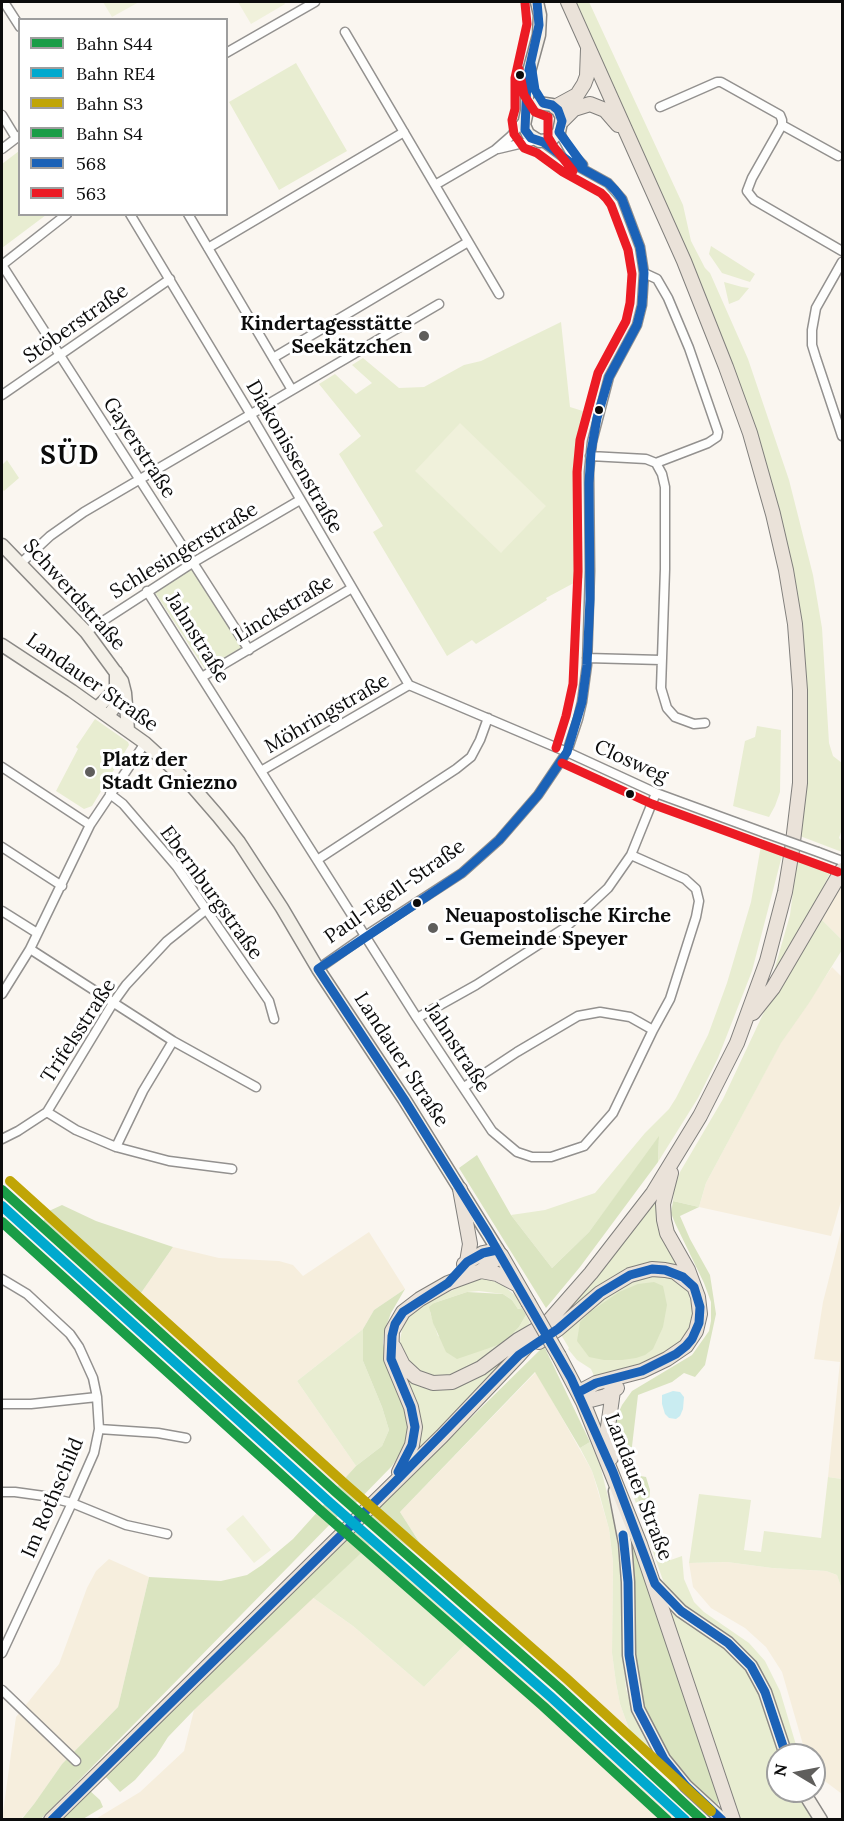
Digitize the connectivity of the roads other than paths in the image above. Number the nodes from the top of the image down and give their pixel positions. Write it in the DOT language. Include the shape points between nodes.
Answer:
graph roads {
  1 [pos="315,2"];
  2 [pos="537,2"];
  3 [pos="568,2"];
  4 [pos="4,5"];
  5 [pos="18,24"];
  6 [pos="345,32"];
  7 [pos="588,47"];
  8 [pos="228,52"];
  9 [pos="531,61"];
  10 [pos="549,105"];
  11 [pos="660,107"];
  12 [pos="2,115"];
  13 [pos="525,116"];
  14 [pos="782,125"];
  15 [pos="561,127"];
  16 [pos="404,132"];
  17 [pos="627,135"];
  18 [pos="18,137"];
  19 [pos="540,141"];
  20 [pos="2,149"];
  21 [pos="495,150"];
  22 [pos="838,156"];
  23 [pos="587,170"];
  24 [pos="435,185"];
  25 [pos="64,216"];
  26 [pos="131,216"];
  27 [pos="189,216"];
  28 [pos="468,242"];
  29 [pos="208,248"];
  30 [pos="843,251"];
  31 [pos="843,262"];
  32 [pos="2,265"];
  33 [pos="644,273"];
  34 [pos="170,279"];
  35 [pos="499,294"];
  36 [pos="439,304"];
  37 [pos="59,356"];
  38 [pos="273,358"];
  39 [pos="292,390"];
  40 [pos="2,396"];
  41 [pos="251,415"];
  42 [pos="843,436"];
  43 [pos="590,456"];
  44 [pos="656,463"];
  45 [pos="140,479"];
  46 [pos="300,500"];
  47 [pos="2,545"];
  48 [pos="194,562"];
  49 [pos="20,564"];
  50 [pos="352,588"];
  51 [pos="147,591"];
  52 [pos="86,632"];
  53 [pos="2,645"];
  54 [pos="249,650"];
  55 [pos="587,658"];
  56 [pos="661,660"];
  57 [pos="116,672"];
  58 [pos="202,677"];
  59 [pos="409,685"];
  60 [pos="125,693"];
  61 [pos="97,708"];
  62 [pos="108,716"];
  63 [pos="488,718"];
  64 [pos="705,723"];
  65 [pos="128,730"];
  66 [pos="145,742"];
  67 [pos="567,752"];
  68 [pos="2,767"];
  69 [pos="261,771"];
  70 [pos="656,793"];
  71 [pos="110,794"];
  72 [pos="90,825"];
  73 [pos="2,847"];
  74 [pos="631,855"];
  75 [pos="317,860"];
  76 [pos="843,861"];
  77 [pos="843,870"];
  78 [pos="62,886"];
  79 [pos="207,909"];
  80 [pos="2,911"];
  81 [pos="37,933"];
  82 [pos="365,936"];
  83 [pos="30,949"];
  84 [pos="318,969"];
  85 [pos="2,994"];
  86 [pos="113,1003"];
  87 [pos="417,1018"];
  88 [pos="274,1019"];
  89 [pos="746,1022"];
  90 [pos="653,1030"];
  91 [pos="173,1041"];
  92 [pos="256,1087"];
  93 [pos="464,1087"];
  94 [pos="47,1112"];
  95 [pos="2,1139"];
  96 [pos="116,1147"];
  97 [pos="674,1160"];
  98 [pos="232,1169"];
  99 [pos="460,1189"];
  100 [pos="499,1252"];
  101 [pos="467,1262"];
  102 [pos="481,1271"];
  103 [pos="2,1279"];
  104 [pos="448,1282"];
  105 [pos="519,1286"];
  106 [pos="694,1287"];
  107 [pos="549,1321"];
  108 [pos="391,1342"];
  109 [pos="519,1355"];
  110 [pos="642,1371"];
  111 [pos="613,1391"];
  112 [pos="97,1397"];
  113 [pos="581,1397"];
  114 [pos="2,1404"];
  115 [pos="99,1429"];
  116 [pos="186,1438"];
  117 [pos="613,1472"];
  118 [pos="391,1486"];
  119 [pos="2,1492"];
  120 [pos="72,1503"];
  121 [pos="167,1534"];
  122 [pos="655,1584"];
  123 [pos="2,1653"];
  124 [pos="2,1690"];
  125 [pos="782,1743"];
  126 [pos="76,1761"];
  127 [pos="810,1803"];
  128 [pos="720,1817"];
  129 [pos="51,1820"];
  130 [pos="733,1820"];
  131 [pos="821,1820"];
  1 -- 8 [label="street"];
  2 -- 9 [label="main road, Paul-Egell-Straße" via="539,25"];
  3 -- 7 [label="main road"];
  4 -- 5 [label="street"];
  6 -- 16 [label="street"];
  7 -- 10 [label="main road" via="587,76 577,95"];
  7 -- 17 [label="main road"];
  9 -- 10 [label="main road, Paul-Egell-Straße" via="535,90"];
  9 -- 13 [label="main road, Paul-Egell-Straße"];
  10 -- 13 [label="main road" via="534,105"];
  10 -- 15 [label="main road, Paul-Egell-Straße" via="560,113"];
  11 -- 14 [label="street" via="721,82 780,115"];
  12 -- 18 [label="street"];
  13 -- 19 [label="main road, Paul-Egell-Straße" via="525,130"];
  13 -- 21 [label="street" via="512,136"];
  14 -- 22 [label="street"];
  14 -- 30 [label="street" via="747,191 754,200"];
  15 -- 17 [label="main road" via="580,106 595,104"];
  15 -- 19 [label="main road" via="554,138"];
  15 -- 23 [label="street, Paul-Egell-Straße" via="570,152"];
  16 -- 24 [label="street"];
  16 -- 29 [label="street"];
  17 -- 89 [label="main road" via="684,261 750,434 773,514 795,624 802,725 797,812 779,918"];
  18 -- 20 [label="street"];
  19 -- 21 [label="street"];
  19 -- 23 [label="street, Paul-Egell-Straße"];
  21 -- 24 [label="street"];
  23 -- 33 [label="street, Paul-Egell-Straße" via="608,183 622,199 640,246"];
  24 -- 28 [label="street"];
  25 -- 32 [label="street"];
  26 -- 34 [label="street, Diakonissenstraße"];
  27 -- 29 [label="street"];
  28 -- 35 [label="street"];
  28 -- 38 [label="street"];
  29 -- 38 [label="street"];
  31 -- 42 [label="street" via="816,308 812,330 812,345"];
  32 -- 37 [label="street, Gayerstraße"];
  33 -- 43 [label="street, Paul-Egell-Straße" via="637,325 609,377"];
  33 -- 44 [label="street" via="657,279 668,298 717,424 717,436 708,443"];
  34 -- 37 [label="street, Stöberstraße"];
  34 -- 41 [label="street, Diakonissenstraße"];
  36 -- 39 [label="street"];
  37 -- 40 [label="street, Stöberstraße"];
  37 -- 45 [label="street, Gayerstraße"];
  38 -- 39 [label="street"];
  39 -- 41 [label="street"];
  41 -- 45 [label="street"];
  41 -- 46 [label="street, Diakonissenstraße"];
  43 -- 44 [label="street" via="640,458"];
  43 -- 55 [label="street, Paul-Egell-Straße"];
  44 -- 56 [label="street" via="665,495"];
  45 -- 48 [label="street, Gayerstraße"];
  45 -- 49 [label="street" via="63,526"];
  46 -- 48 [label="street, Schlesingerstraße"];
  46 -- 50 [label="street, Diakonissenstraße"];
  47 -- 49 [label="main road, Schwerdstraße"];
  48 -- 51 [label="street, Schlesingerstraße"];
  48 -- 54 [label="street, Gayerstraße"];
  49 -- 52 [label="main road, Schwerdstraße"];
  50 -- 54 [label="street, Linckstraße"];
  50 -- 59 [label="street, Diakonissenstraße"];
  51 -- 52 [label="street, Schlesingerstraße"];
  51 -- 58 [label="street, Jahnstraße"];
  52 -- 57 [label="main road, Schwerdstraße"];
  53 -- 61 [label="main road, Landauer Straße"];
  54 -- 58 [label="street, Linckstraße"];
  55 -- 56 [label="street"];
  55 -- 67 [label="street, Paul-Egell-Straße" via="582,702"];
  56 -- 64 [label="street" via="661,688 670,712 688,723"];
  57 -- 60 [label="main road, Schwerdstraße"];
  57 -- 61 [label="main road, Schwerdstraße" via="114,691"];
  58 -- 69 [label="street, Jahnstraße"];
  59 -- 63 [label="street, Closweg"];
  59 -- 69 [label="street, Möhringstraße"];
  60 -- 62 [label="main road"];
  60 -- 65 [label="main road, Schwerdstraße"];
  61 -- 62 [label="main road, Landauer Straße"];
  62 -- 65 [label="main road, Landauer Straße"];
  63 -- 67 [label="street, Closweg"];
  63 -- 75 [label="street" via="471,757 456,770"];
  65 -- 66 [label="main road, Landauer Straße"];
  66 -- 71 [label="street"];
  66 -- 84 [label="main road, Landauer Straße" via="192,786 239,842"];
  67 -- 70 [label="street, Closweg"];
  67 -- 82 [label="street, Paul-Egell-Straße" via="538,795 499,840 462,873"];
  68 -- 72 [label="street"];
  69 -- 75 [label="street, Jahnstraße"];
  70 -- 74 [label="street"];
  70 -- 76 [label="street, Closweg, bridge"];
  71 -- 72 [label="street"];
  71 -- 79 [label="street, Ebernburgstraße" via="177,867"];
  72 -- 78 [label="street"];
  73 -- 78 [label="street"];
  74 -- 87 [label="street" via="608,888 566,927"];
  74 -- 90 [label="street, Jahnstraße" via="685,879 696,889 699,901 670,999"];
  75 -- 82 [label="street, Jahnstraße"];
  77 -- 89 [label="main road" via="773,988"];
  78 -- 81 [label="street"];
  79 -- 86 [label="street, Trifelsstraße" via="167,941"];
  79 -- 88 [label="street, Ebernburgstraße" via="269,1001"];
  80 -- 81 [label="street"];
  81 -- 83 [label="street"];
  82 -- 84 [label="street, Paul-Egell-Straße"];
  82 -- 87 [label="street, Jahnstraße"];
  83 -- 85 [label="street"];
  83 -- 86 [label="street"];
  84 -- 99 [label="main road, Landauer Straße"];
  86 -- 91 [label="street"];
  86 -- 94 [label="street, Trifelsstraße"];
  87 -- 93 [label="street, Jahnstraße"];
  89 -- 97 [label="main road" via="714,1091"];
  90 -- 93 [label="street" via="630,1017 600,1012 578,1016"];
  90 -- 93 [label="street, Jahnstraße" via="613,1113 584,1146 551,1157 517,1152 492,1131"];
  91 -- 92 [label="street"];
  91 -- 96 [label="street" via="143,1090"];
  94 -- 95 [label="street, Trifelsstraße"];
  94 -- 96 [label="street"];
  96 -- 98 [label="street" via="169,1161"];
  97 -- 106 [label="main road" via="663,1204 664,1220"];
  97 -- 107 [label="main road" via="617,1242"];
  99 -- 100 [label="main road, Landauer Straße"];
  99 -- 101 [label="main road" via="470,1244"];
  100 -- 101 [label="main road" via="483,1253"];
  100 -- 102 [label="main road"];
  100 -- 105 [label="main road, Landauer Straße"];
  101 -- 104 [label="main road"];
  102 -- 104 [label="main road"];
  102 -- 105 [label="main road"];
  103 -- 112 [label="street, Im Rothschild" via="27,1294 70,1334 86,1360"];
  104 -- 108 [label="main road" via="403,1312"];
  105 -- 113 [label="main road, Landauer Straße, bridge"];
  106 -- 109 [label="main road" via="675,1272 665,1270 630,1275"];
  106 -- 110 [label="main road" via="700,1314 692,1339 676,1354"];
  107 -- 108 [label="main road" via="481,1368 452,1382 433,1383 416,1377 403,1365"];
  107 -- 109 [label="main road"];
  108 -- 118 [label="main road" via="391,1359 415,1427 412,1445"];
  109 -- 118 [label="main road"];
  110 -- 111 [label="main road"];
  110 -- 113 [label="main road" via="596,1383"];
  111 -- 113 [label="main road" via="606,1396"];
  111 -- 117 [label="main road" via="608,1426"];
  112 -- 114 [label="street"];
  112 -- 115 [label="street, Im Rothschild"];
  113 -- 117 [label="main road, Landauer Straße"];
  115 -- 116 [label="street"];
  115 -- 120 [label="street, Im Rothschild" via="94,1453"];
  117 -- 122 [label="main road, Landauer Straße"];
  117 -- 128 [label="main road" via="625,1543 629,1655 638,1709 664,1759"];
  118 -- 129 [label="main road"];
  119 -- 120 [label="street"];
  120 -- 121 [label="street" via="126,1525"];
  120 -- 123 [label="street, Im Rothschild"];
  122 -- 125 [label="main road" via="681,1611 728,1643 751,1666 765,1692"];
  122 -- 130 [label="main road, Landauer Straße"];
  124 -- 126 [label="street"];
  127 -- 131 [label="main road"];
}
